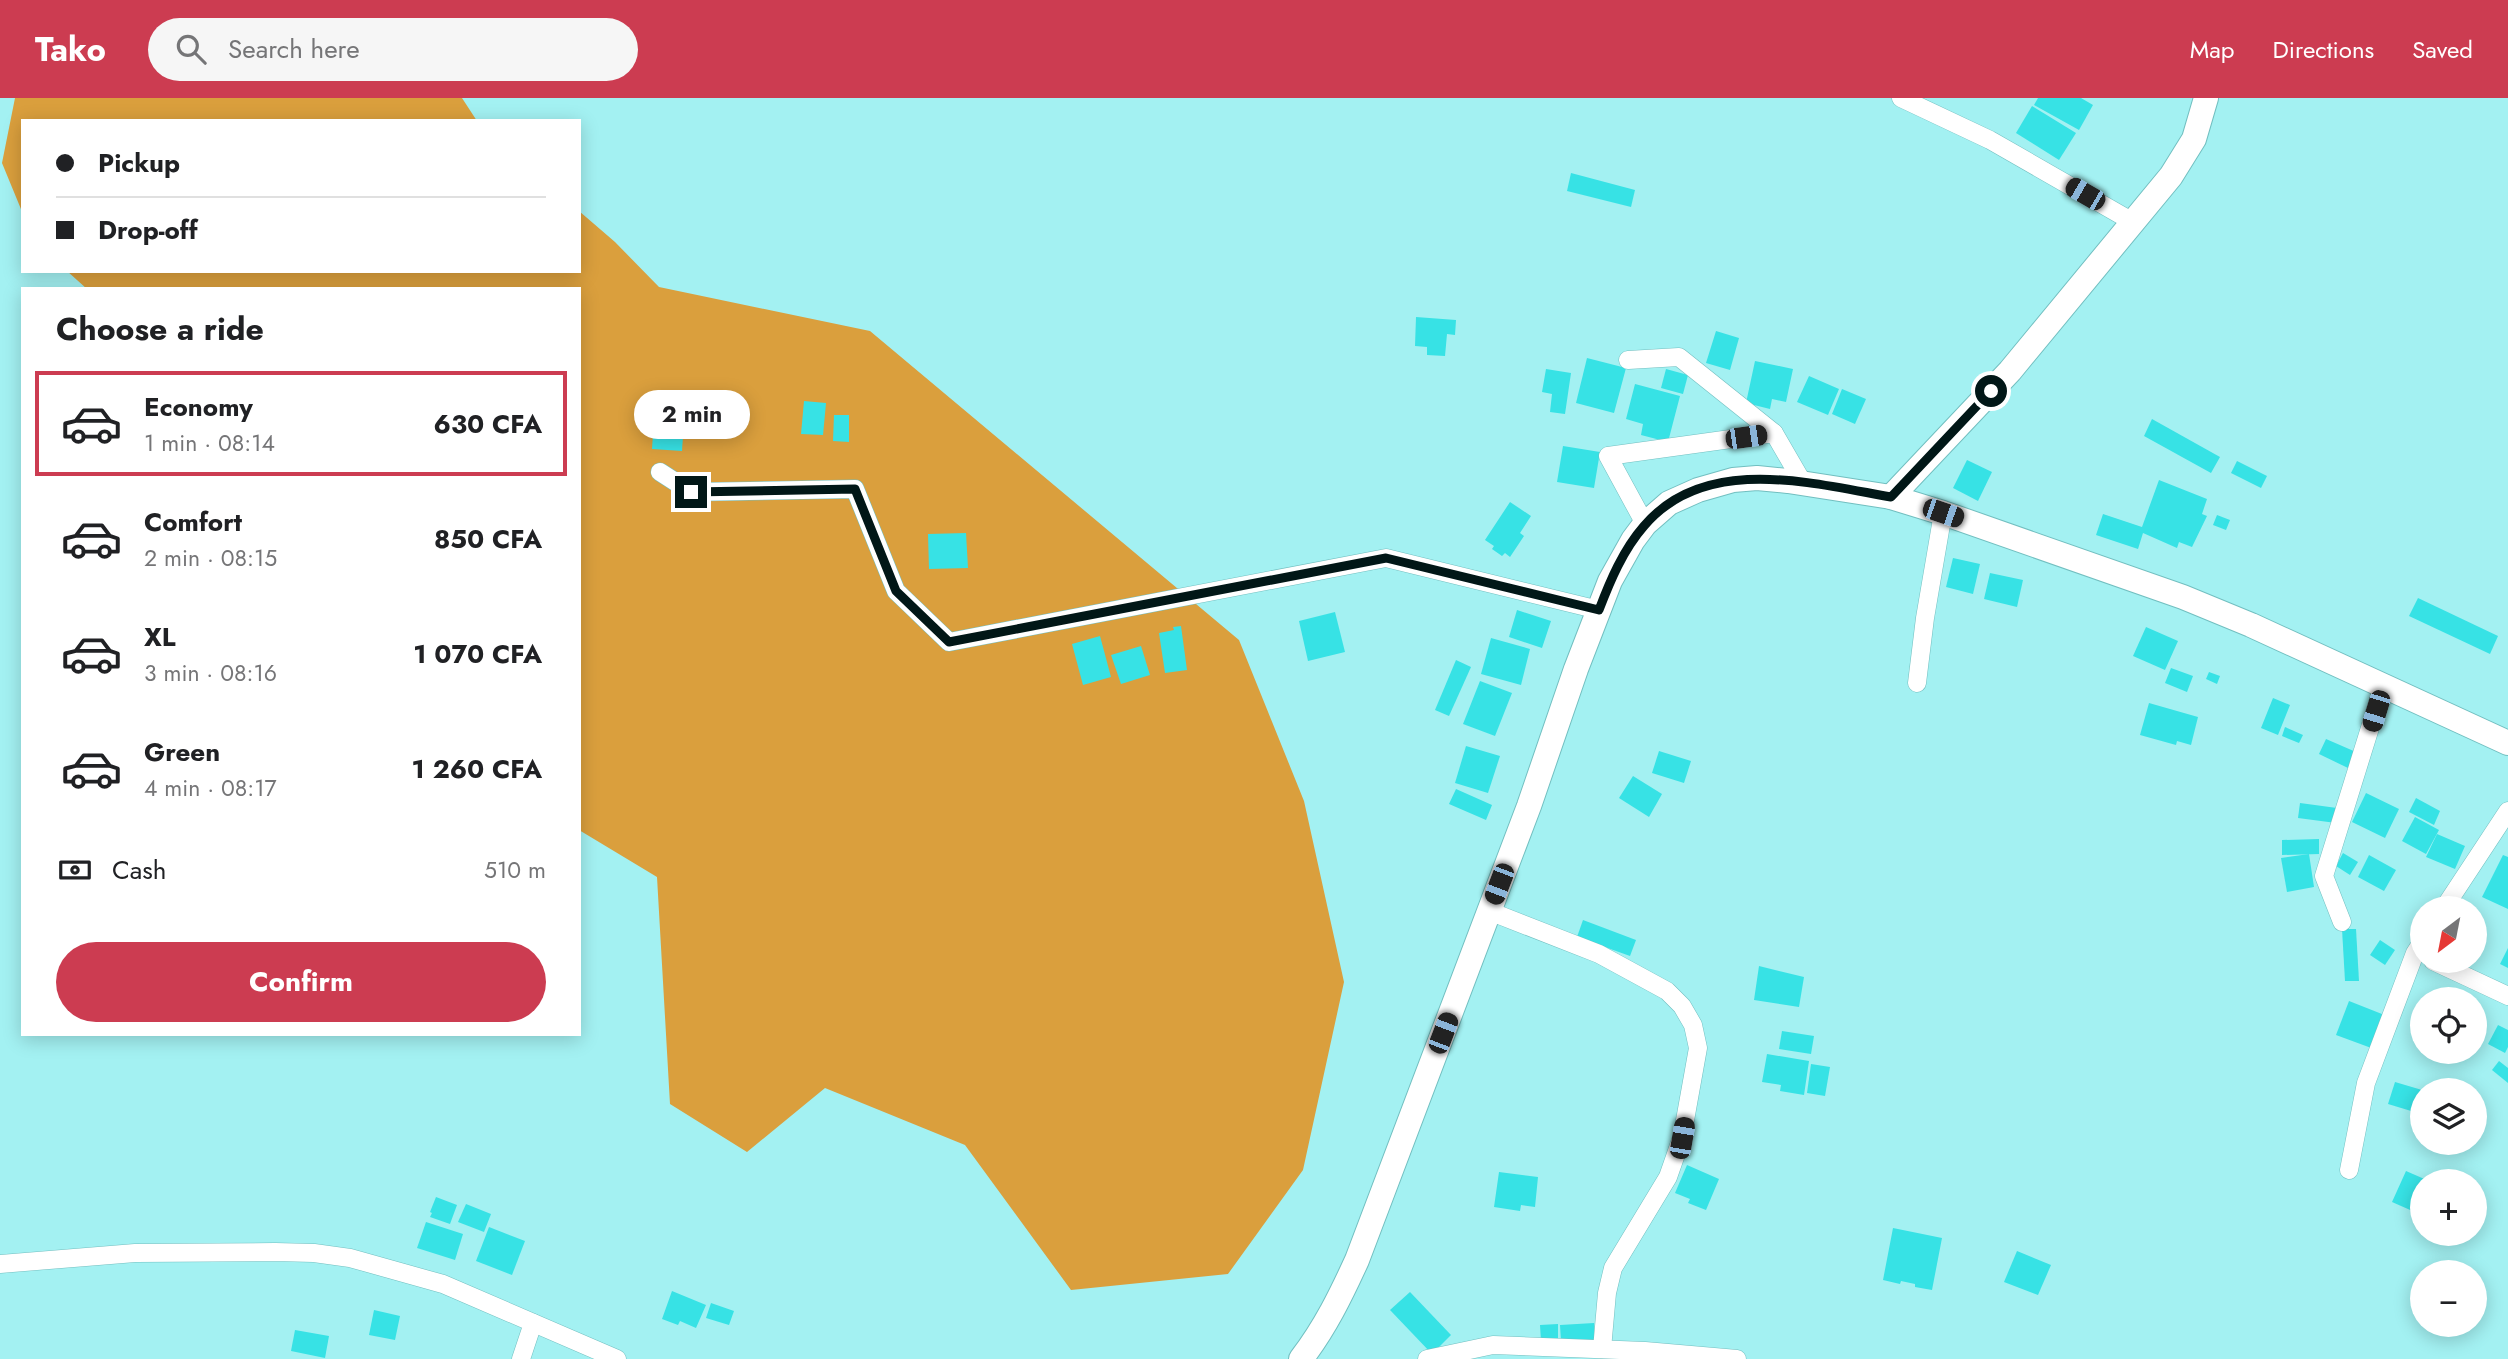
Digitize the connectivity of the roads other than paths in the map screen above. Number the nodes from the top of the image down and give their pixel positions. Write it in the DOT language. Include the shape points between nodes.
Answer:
graph roads {
  1 [pos="1901,98"];
  2 [pos="2206,98"];
  3 [pos="2133,222"];
  4 [pos="1628,360"];
  5 [pos="1774,433"];
  6 [pos="660,472"];
  7 [pos="1802,483"];
  8 [pos="1891,497"];
  9 [pos="1943,513"];
  10 [pos="1645,524"];
  11 [pos="1599,610"];
  12 [pos="1917,683"];
  13 [pos="2383,686"];
  14 [pos="2508,743"];
  15 [pos="2508,811"];
  16 [pos="2452,896"];
  17 [pos="1489,911"];
  18 [pos="2342,922"];
  19 [pos="2410,973"];
  20 [pos="2458,973"];
  21 [pos="2508,996"];
  22 [pos="2349,1170"];
  23 [pos="0,1264"];
  24 [pos="533,1323"];
  25 [pos="1602,1349"];
  26 [pos="521,1359"];
  27 [pos="617,1359"];
  28 [pos="1301,1359"];
  29 [pos="1427,1359"];
  30 [pos="1737,1359"];
  1 -- 3 [label="street" via="1990,140"];
  2 -- 3 [label="street" via="2194,139"];
  3 -- 8 [label="street" via="2010,371"];
  4 -- 5 [label="street" via="1679,357"];
  5 -- 7 [label="street"];
  5 -- 10 [label="street" via="1608,456"];
  6 -- 11 [label="street" via="691,492 855,489 896,591 949,642 1386,558"];
  7 -- 8 [label="street"];
  7 -- 10 [label="street" via="1733,480 1669,503"];
  8 -- 9 [label="street"];
  9 -- 12 [label="street"];
  9 -- 13 [label="street" via="2183,597"];
  10 -- 11 [label="street" via="1610,581"];
  11 -- 17 [label="street"];
  13 -- 14 [label="street"];
  13 -- 18 [label="street" via="2324,876"];
  15 -- 16 [label="street"];
  17 -- 25 [label="street" via="1599,954 1667,991 1693,1025 1698,1048 1682,1138 1668,1177 1608,1281"];
  17 -- 28 [label="street" via="1357,1260 1339,1300"];
  19 -- 22 [label="street" via="2365,1083"];
  20 -- 21 [label="street"];
  23 -- 24 [label="street" via="135,1253 314,1253 350,1258 443,1284"];
  24 -- 26 [label="street"];
  24 -- 27 [label="street"];
  25 -- 29 [label="street" via="1493,1345"];
  25 -- 30 [label="street"];
}
